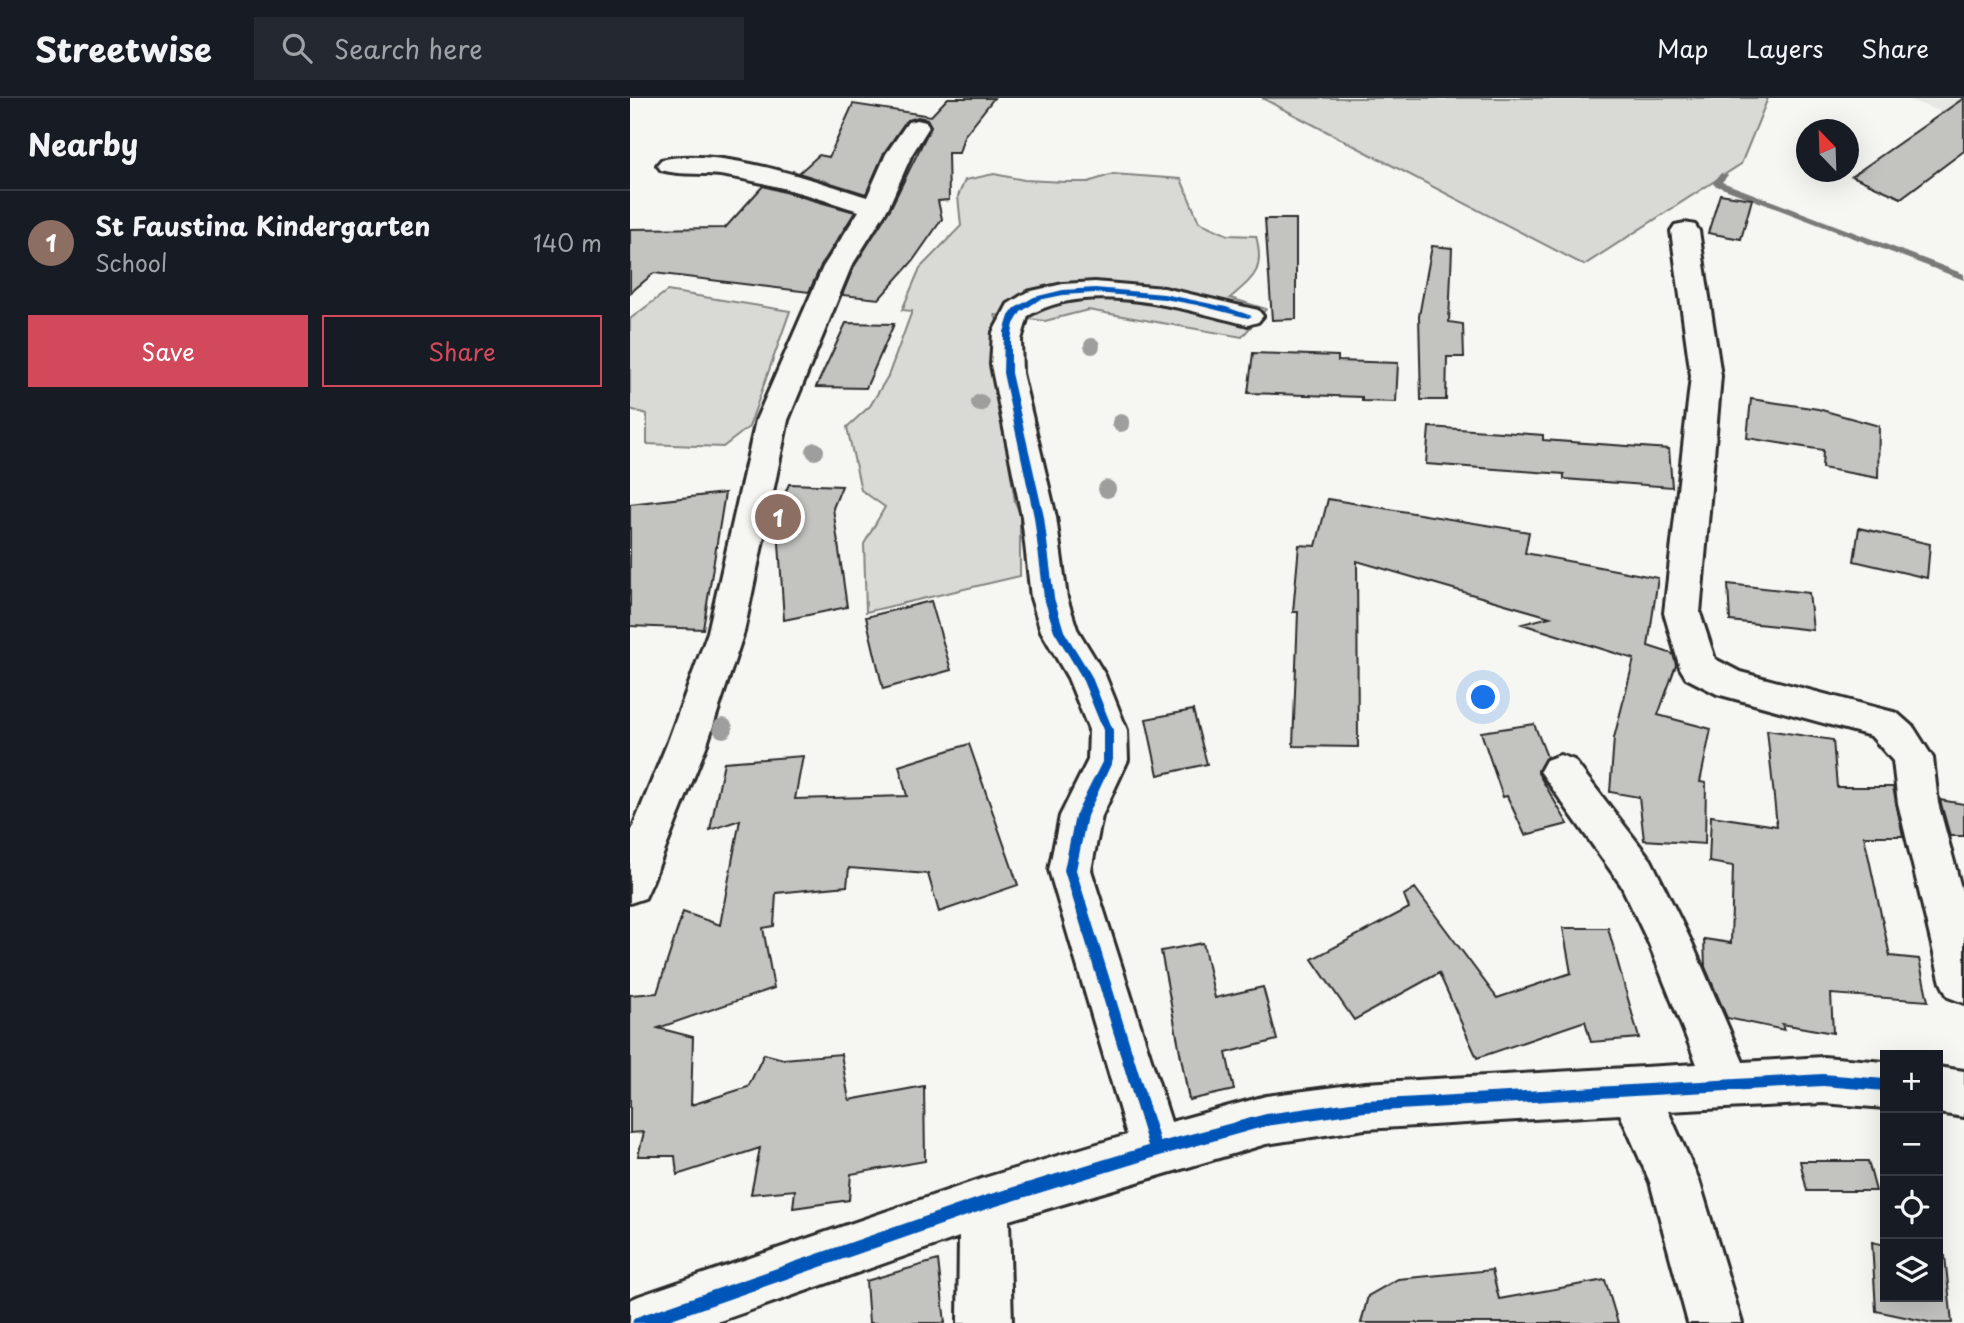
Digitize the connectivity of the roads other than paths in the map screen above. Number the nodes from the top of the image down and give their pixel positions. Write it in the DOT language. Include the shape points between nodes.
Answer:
graph roads {
  1 [pos="917,127"];
  2 [pos="670,165"];
  3 [pos="875,208"];
  4 [pos="1685,231"];
  5 [pos="1248,316"];
  6 [pos="1560,771"];
  7 [pos="630,885"];
  8 [pos="1964,983"];
  9 [pos="1729,1085"];
  10 [pos="1880,1085"];
  11 [pos="1634,1090"];
  12 [pos="1943,1091"];
  13 [pos="1964,1094"];
  14 [pos="1156,1150"];
  15 [pos="984,1203"];
  16 [pos="639,1323"];
  17 [pos="985,1323"];
  18 [pos="1716,1323"];
  1 -- 3 [label="street" via="899,154"];
  2 -- 3 [label="street" via="708,163 757,173"];
  3 -- 7 [label="street" via="837,267 772,420 726,632"];
  4 -- 8 [label="street" via="1706,376 1682,613 1699,668 1731,684 1883,724 1900,739 1913,758 1919,803"];
  5 -- 14 [label="street" via="1213,306 1105,290 1066,291 1016,311 1006,350 1039,517 1049,598 1059,631 1086,675 1108,730 1108,760 1082,816 1070,870"];
  6 -- 9 [label="street" via="1636,873"];
  9 -- 10 [label="street" via="1823,1080"];
  9 -- 11 [label="street"];
  11 -- 14 [label="street" via="1365,1106 1266,1120"];
  11 -- 18 [label="street" via="1674,1180"];
  12 -- 13 [label="street"];
  14 -- 15 [label="street"];
  15 -- 16 [label="street"];
  15 -- 17 [label="street"];
}
